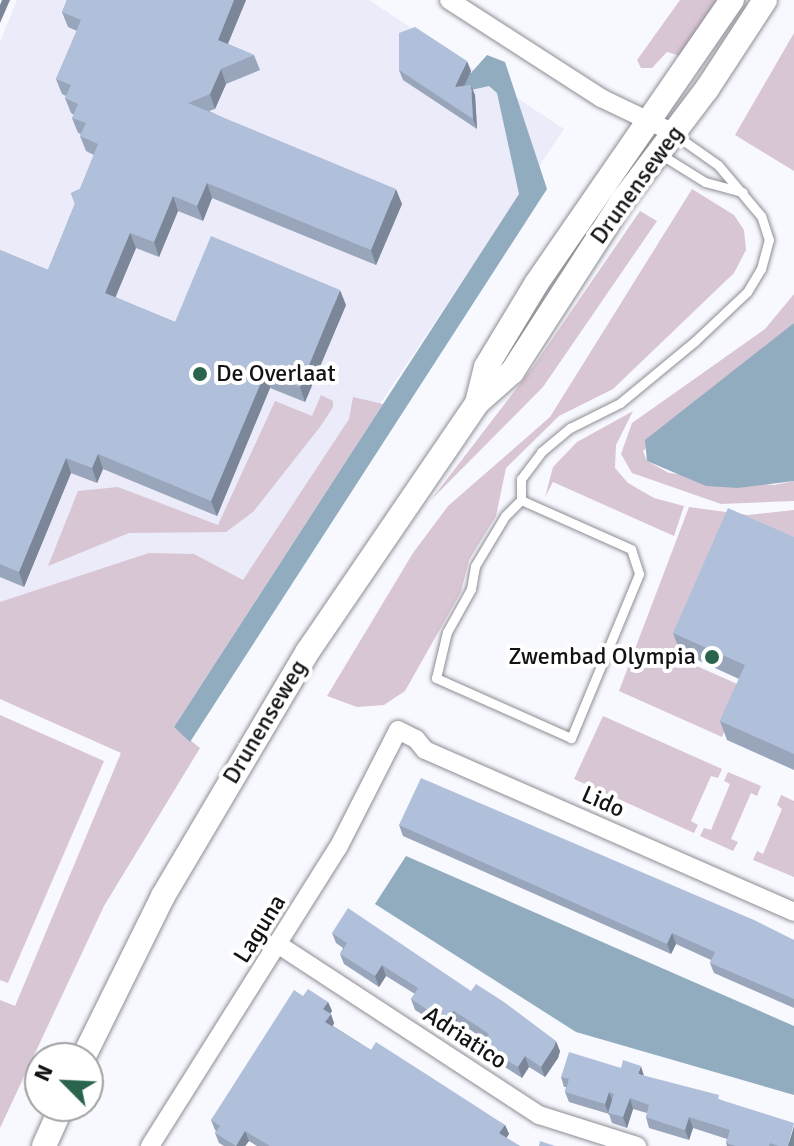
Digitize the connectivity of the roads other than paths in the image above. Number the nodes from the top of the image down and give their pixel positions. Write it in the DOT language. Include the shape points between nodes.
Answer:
graph roads {
  1 [pos="449,0"];
  2 [pos="732,0"];
  3 [pos="765,0"];
  4 [pos="646,124"];
  5 [pos="674,133"];
  6 [pos="660,154"];
  7 [pos="744,193"];
  8 [pos="477,403"];
  9 [pos="521,500"];
  10 [pos="398,730"];
  11 [pos="794,912"];
  12 [pos="279,945"];
  13 [pos="91,1042"];
  14 [pos="55,1122"];
  15 [pos="44,1146"];
  16 [pos="150,1146"];
  17 [pos="637,1146"];
  1 -- 4 [label="street"];
  2 -- 4 [label="street, Drunenseweg"];
  3 -- 5 [label="street, Drunenseweg"];
  4 -- 5 [label="street"];
  4 -- 6 [label="street"];
  4 -- 8 [label="street, Drunenseweg" via="536,284 486,367"];
  5 -- 6 [label="street, Drunenseweg"];
  5 -- 7 [label="lane" via="718,165"];
  6 -- 7 [label="lane" via="705,182"];
  6 -- 8 [label="street, Drunenseweg" via="623,200 512,372"];
  7 -- 9 [label="lane" via="761,216 769,240 747,292 620,403 570,428 541,452 521,479"];
  8 -- 13 [label="street, Drunenseweg" via="239,761 163,896"];
  9 -- 9 [label="lane" via="475,566 471,589 447,632 436,678 571,738 639,574 631,549"];
  10 -- 11 [label="street, Lido" via="425,750"];
  10 -- 12 [label="street, Laguna" via="338,848"];
  12 -- 16 [label="street, Laguna"];
  12 -- 17 [label="street, Adriatico" via="539,1115"];
  14 -- 15 [label="street"];
}
